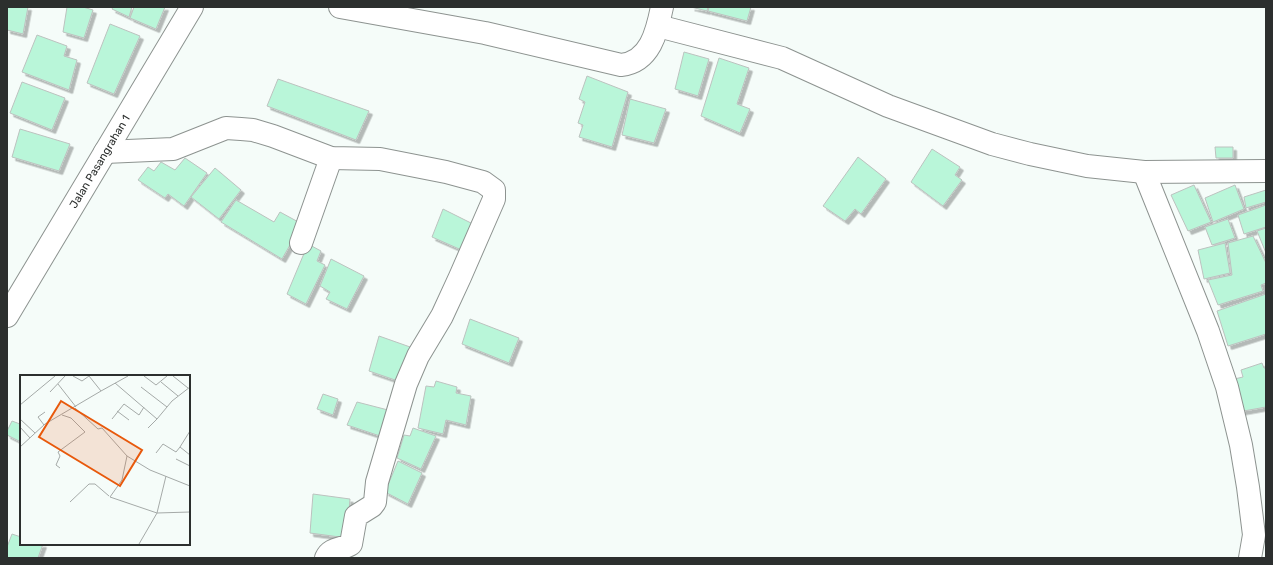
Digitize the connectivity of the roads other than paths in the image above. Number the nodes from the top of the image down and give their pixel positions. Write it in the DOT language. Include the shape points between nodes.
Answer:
graph roads {
  1 [pos="192,7"];
  2 [pos="340,7"];
  3 [pos="660,16"];
  4 [pos="105,152"];
  5 [pos="330,158"];
  6 [pos="1266,171"];
  7 [pos="1144,172"];
  8 [pos="301,243"];
  9 [pos="7,316"];
  10 [pos="326,558"];
  11 [pos="1250,558"];
  1 -- 4 [label="street, Jalan Pasangrahan 1"];
  2 -- 3 [label="street" via="485,33 621,65 630,64 643,56"];
  3 -- 7 [label="street" via="782,58 888,106 992,144 1087,166"];
  4 -- 5 [label="street" via="173,149 226,128 253,130"];
  4 -- 9 [label="street, Jalan Pasangrahan 1"];
  5 -- 8 [label="street"];
  5 -- 10 [label="street" via="380,160 446,172 483,182 494,190 494,199 442,316 418,356 406,384 377,482 375,502 356,516 351,544 333,550"];
  6 -- 7 [label="street"];
  7 -- 11 [label="street" via="1208,331 1227,387 1248,487 1254,534"];
}
